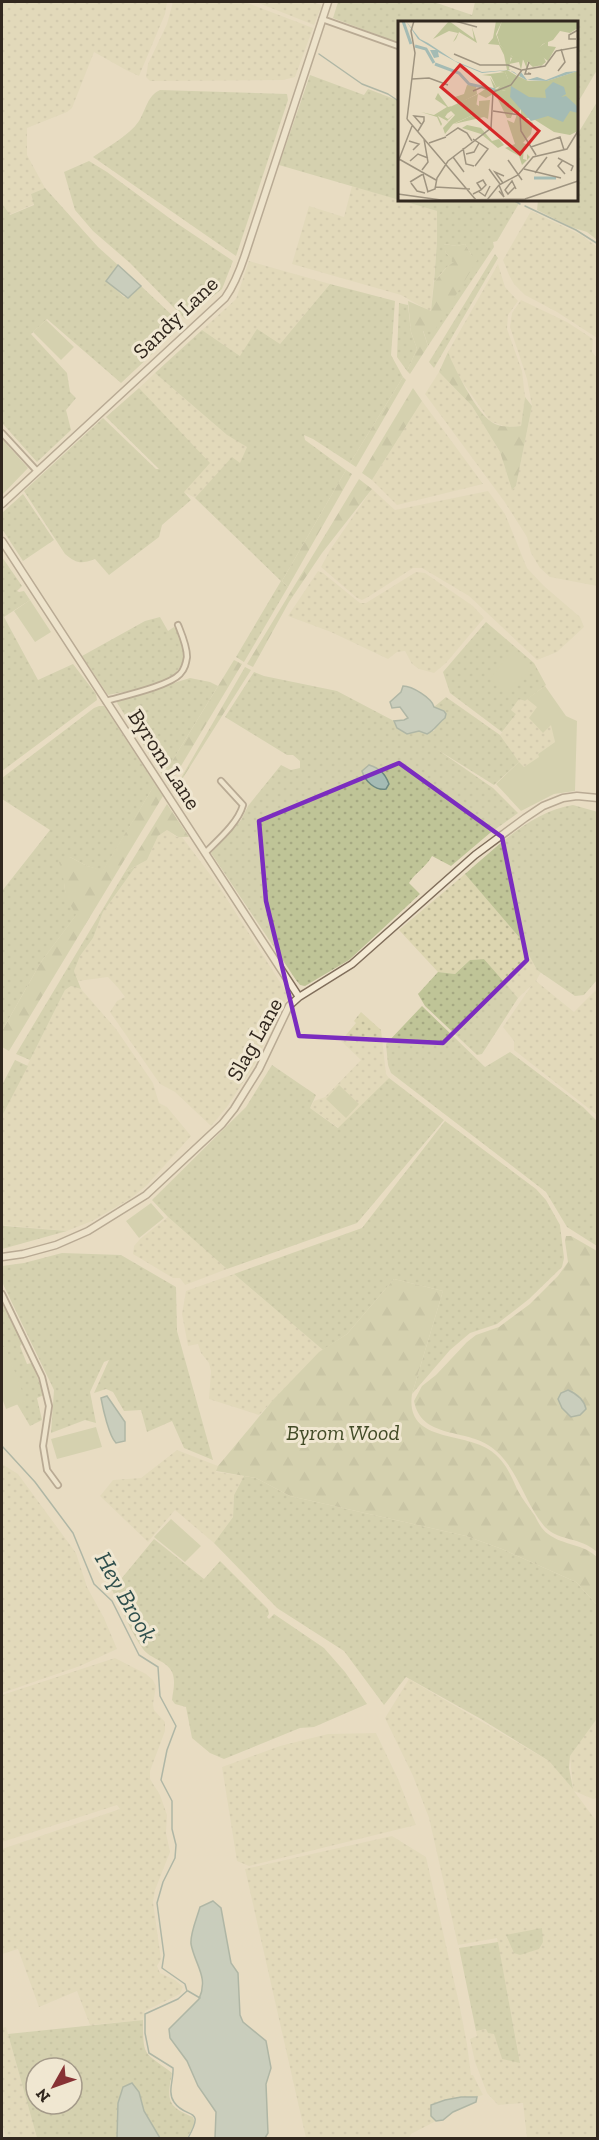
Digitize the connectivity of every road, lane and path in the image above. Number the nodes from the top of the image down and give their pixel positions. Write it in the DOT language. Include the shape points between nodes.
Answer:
graph roads {
  1 [pos="328,2"];
  2 [pos="322,19"];
  3 [pos="398,46"];
  4 [pos="2,433"];
  5 [pos="37,471"];
  6 [pos="2,504"];
  7 [pos="2,541"];
  8 [pos="178,625"];
  9 [pos="106,701"];
  10 [pos="221,781"];
  11 [pos="597,798"];
  12 [pos="205,853"];
  13 [pos="299,997"];
  14 [pos="2,1257"];
  15 [pos="2,1294"];
  16 [pos="58,1485"];
  1 -- 2 [label="street, Sandy Lane"];
  2 -- 3 [label="street"];
  2 -- 5 [label="street, Sandy Lane" via="231,290"];
  4 -- 5 [label="street"];
  5 -- 6 [label="street, Sandy Lane"];
  7 -- 9 [label="street, Byrom Lane"];
  8 -- 9 [label="street" via="187,658 179,676"];
  9 -- 12 [label="street, Byrom Lane"];
  10 -- 12 [label="street" via="243,805 242,810"];
  11 -- 13 [label="street, Slag Lane" via="563,798 525,818 475,855 352,964"];
  12 -- 13 [label="street, Byrom Lane"];
  13 -- 14 [label="street, Slag Lane" via="289,1006 260,1068 234,1109 146,1195 88,1231 56,1245"];
  15 -- 16 [label="street" via="42,1377 49,1406 43,1446 47,1470"];
}
